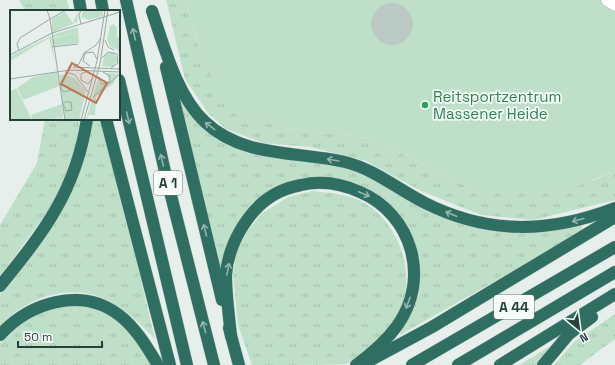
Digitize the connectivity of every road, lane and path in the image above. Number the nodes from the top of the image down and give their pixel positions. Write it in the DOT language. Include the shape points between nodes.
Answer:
graph roads {
  1 [pos="78,0"];
  2 [pos="101,0"];
  3 [pos="126,0"];
  4 [pos="607,0"];
  5 [pos="151,5"];
  6 [pos="615,5"];
  7 [pos="81,10"];
  8 [pos="103,10"];
  9 [pos="120,84"];
  10 [pos="87,120"];
  11 [pos="106,120"];
  12 [pos="615,208"];
  13 [pos="615,218"];
  14 [pos="615,247"];
  15 [pos="615,272"];
  16 [pos="0,286"];
  17 [pos="615,294"];
  18 [pos="615,299"];
  19 [pos="0,335"];
  20 [pos="231,336"];
  21 [pos="158,365"];
  22 [pos="170,365"];
  23 [pos="187,365"];
  24 [pos="214,365"];
  25 [pos="239,365"];
  26 [pos="356,365"];
  27 [pos="362,365"];
  28 [pos="412,365"];
  29 [pos="458,365"];
  30 [pos="500,365"];
  31 [pos="543,365"];
  1 -- 7 [label="highway"];
  2 -- 8 [label="highway"];
  24 -- 3 [label="highway, A 1, one-way" via="166,176"];
  4 -- 6 [label="lane"];
  12 -- 5 [label="highway, one-way" via="562,224 527,228 494,226 455,216 346,162 255,149 227,138 205,122 193,107 172,70"];
  20 -- 5 [label="highway, one-way"];
  9 -- 23 [label="highway, A 1, one-way"];
  10 -- 16 [label="highway" via="83,146 62,200 38,239"];
  11 -- 22 [label="highway"];
  13 -- 27 [label="highway" via="432,327"];
  14 -- 28 [label="highway, A 44"];
  15 -- 29 [label="highway, A 44"];
  17 -- 30 [label="highway"];
  18 -- 31 [label="highway" via="570,334"];
  19 -- 21 [label="highway" via="11,323 27,312 46,304 86,301 118,314 133,328"];
  20 -- 25 [label="highway"];
  20 -- 26 [label="highway, one-way" via="226,274 239,232 256,206 286,188 317,181 345,186 371,197 393,215 405,234 414,258 414,280 409,302 398,325 372,354"];
}
